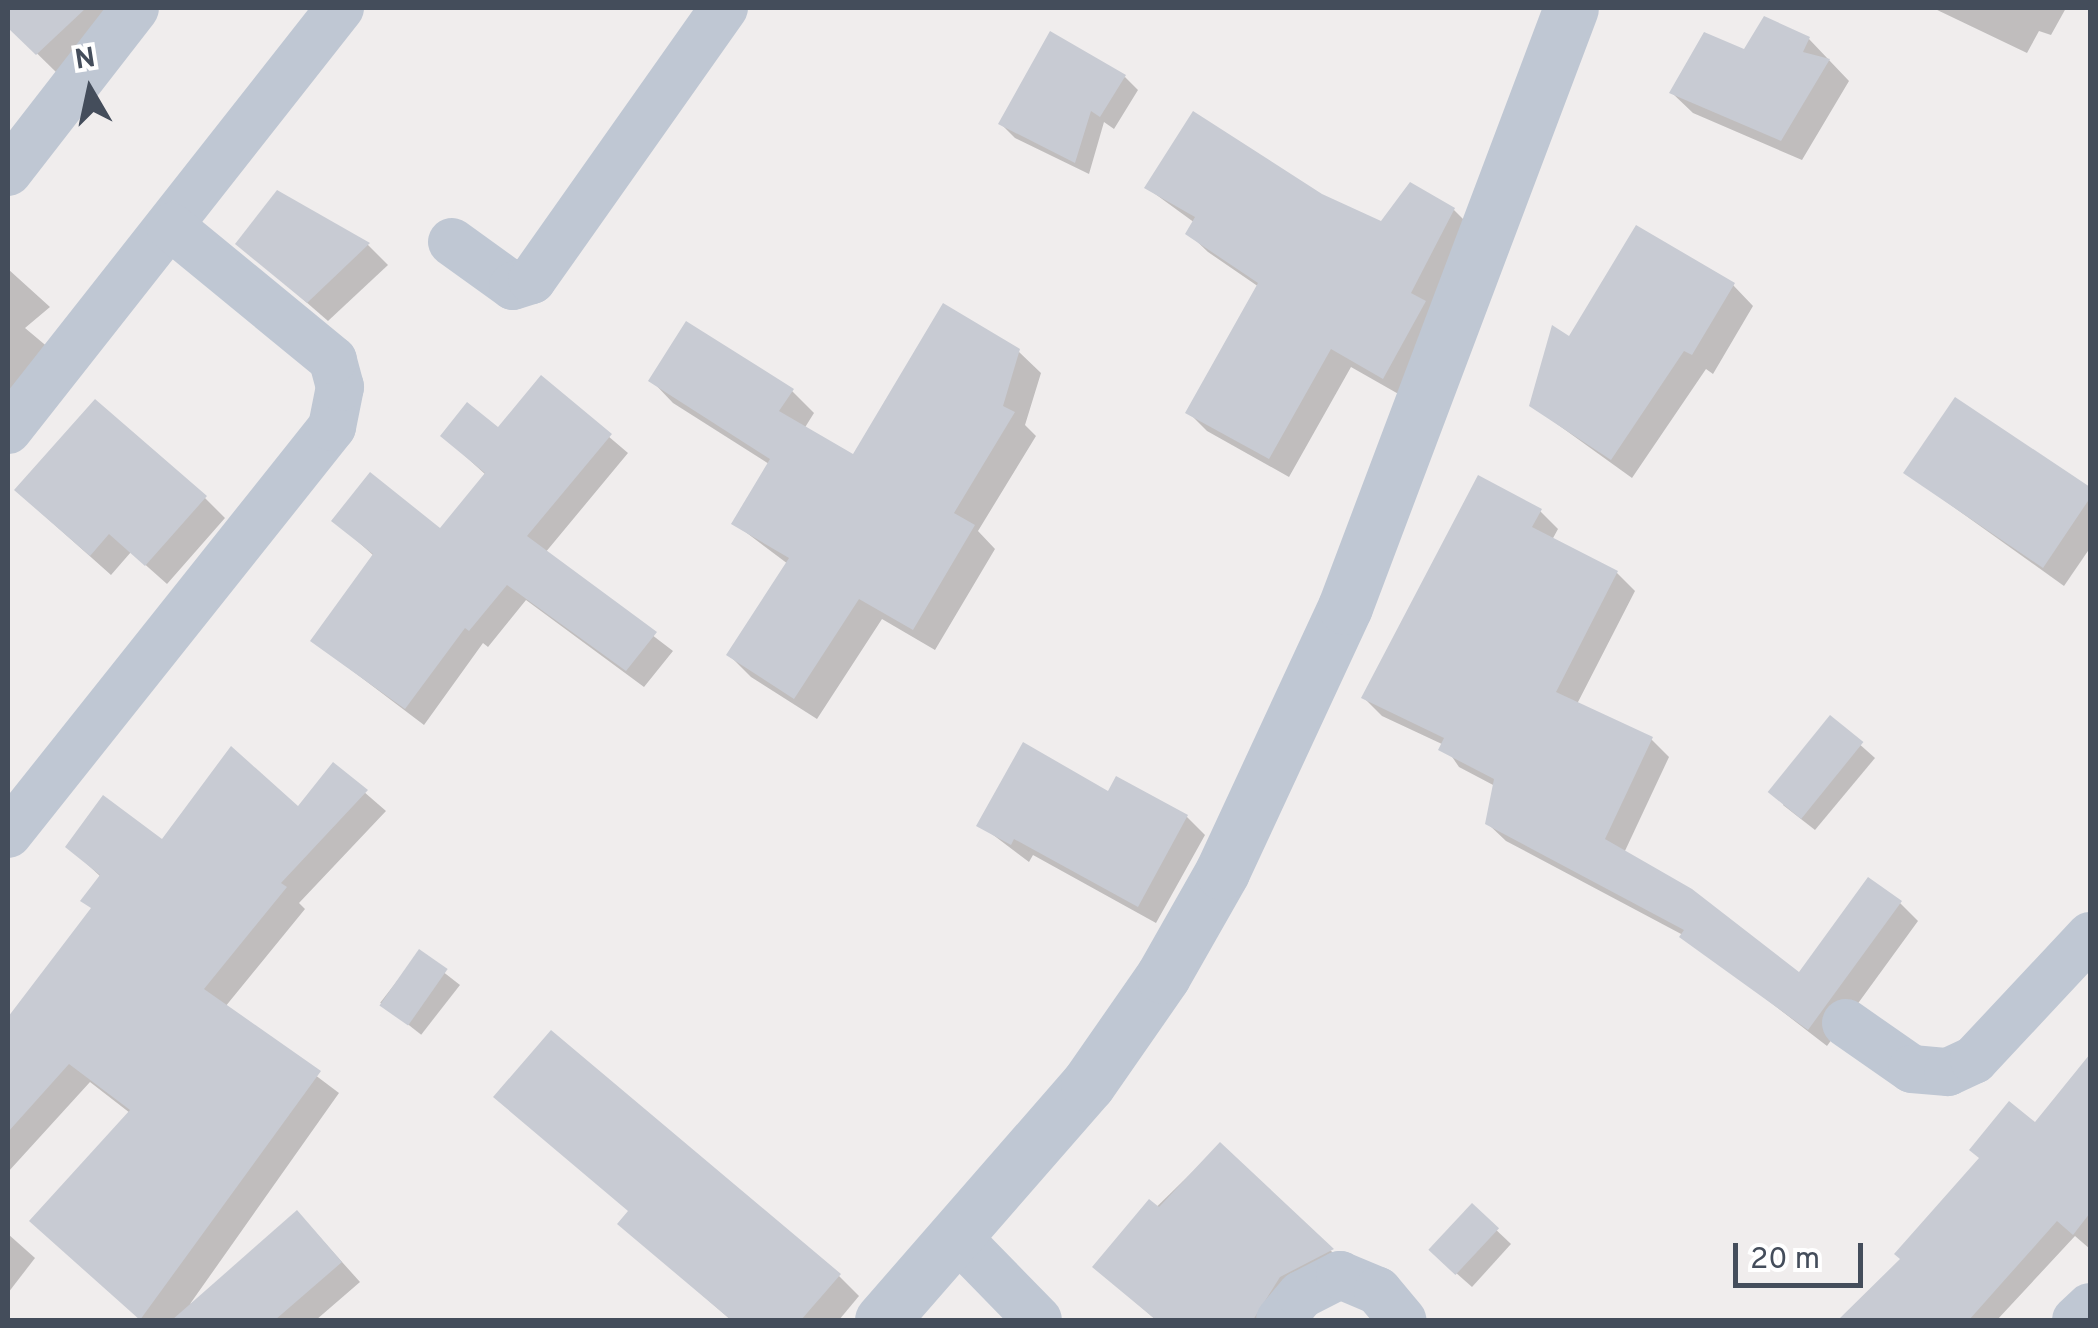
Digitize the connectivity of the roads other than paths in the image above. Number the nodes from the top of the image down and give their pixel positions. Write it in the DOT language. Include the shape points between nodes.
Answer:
graph roads {
  1 [pos="136,8"];
  2 [pos="340,8"];
  3 [pos="724,8"];
  4 [pos="1571,8"];
  5 [pos="8,172"];
  6 [pos="172,227"];
  7 [pos="452,242"];
  8 [pos="8,430"];
  9 [pos="8,834"];
  10 [pos="2090,936"];
  11 [pos="1846,1023"];
  12 [pos="959,1238"];
  13 [pos="2090,1306"];
  14 [pos="882,1320"];
  15 [pos="1038,1320"];
  16 [pos="1280,1320"];
  17 [pos="1402,1320"];
  18 [pos="2076,1320"];
  1 -- 5 [label="street"];
  2 -- 6 [label="street" via="191,191"];
  3 -- 7 [label="street" via="532,280 512,286"];
  4 -- 12 [label="street" via="1345,607 1222,872 1163,976 1088,1084"];
  6 -- 8 [label="street"];
  6 -- 9 [label="street" via="333,360 340,387 332,426"];
  10 -- 11 [label="street" via="1974,1060 1948,1072 1912,1068"];
  12 -- 14 [label="street"];
  12 -- 15 [label="street"];
  13 -- 18 [label="street"];
  16 -- 17 [label="street" via="1301,1295 1340,1276 1378,1291"];
}
